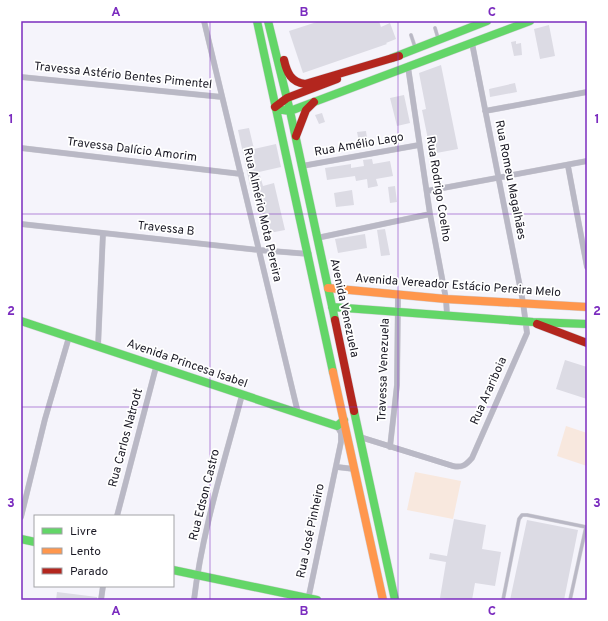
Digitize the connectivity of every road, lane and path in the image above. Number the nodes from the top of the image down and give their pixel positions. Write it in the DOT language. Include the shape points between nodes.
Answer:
graph roads {
  1 [pos="204,21"];
  2 [pos="252,21"];
  3 [pos="257,21"];
  4 [pos="268,21"];
  5 [pos="271,21"];
  6 [pos="487,21"];
  7 [pos="530,21"];
  8 [pos="435,28"];
  9 [pos="260,32"];
  10 [pos="412,35"];
  11 [pos="439,40"];
  12 [pos="472,43"];
  13 [pos="416,49"];
  14 [pos="399,56"];
  15 [pos="408,67"];
  16 [pos="21,76"];
  17 [pos="587,92"];
  18 [pos="222,97"];
  19 [pos="287,98"];
  20 [pos="314,102"];
  21 [pos="275,108"];
  22 [pos="290,111"];
  23 [pos="485,111"];
  24 [pos="296,138"];
  25 [pos="420,145"];
  26 [pos="21,148"];
  27 [pos="587,162"];
  28 [pos="302,166"];
  29 [pos="568,166"];
  30 [pos="241,174"];
  31 [pos="498,178"];
  32 [pos="427,191"];
  33 [pos="430,214"];
  34 [pos="21,224"];
  35 [pos="103,233"];
  36 [pos="317,238"];
  37 [pos="259,250"];
  38 [pos="309,254"];
  39 [pos="587,267"];
  40 [pos="328,288"];
  41 [pos="398,294"];
  42 [pos="446,299"];
  43 [pos="523,302"];
  44 [pos="332,307"];
  45 [pos="587,307"];
  46 [pos="398,312"];
  47 [pos="446,315"];
  48 [pos="21,321"];
  49 [pos="530,322"];
  50 [pos="587,324"];
  51 [pos="69,337"];
  52 [pos="587,343"];
  53 [pos="98,347"];
  54 [pos="156,366"];
  55 [pos="335,380"];
  56 [pos="348,381"];
  57 [pos="242,395"];
  58 [pos="298,413"];
  59 [pos="344,420"];
  60 [pos="337,426"];
  61 [pos="360,437"];
  62 [pos="390,447"];
  63 [pos="336,466"];
  64 [pos="354,469"];
  65 [pos="376,513"];
  66 [pos="363,514"];
  67 [pos="117,515"];
  68 [pos="21,517"];
  69 [pos="21,539"];
  70 [pos="34,542"];
  71 [pos="174,570"];
  72 [pos="197,575"];
  73 [pos="103,587"];
  74 [pos="308,599"];
  75 [pos="101,600"];
  76 [pos="194,600"];
  77 [pos="317,600"];
  78 [pos="383,600"];
  79 [pos="396,600"];
  80 [pos="503,600"];
  81 [pos="570,600"];
  1 -- 18 [label="street, Rua Almério Mota Pereira"];
  2 -- 9 [label="main road"];
  3 -- 9 [label="main road, Avenida Venezuela"];
  4 -- 19 [label="main road, Avenida Venezuela"];
  5 -- 14 [label="main road" via="288,75 296,83 308,83"];
  6 -- 11 [label="main road"];
  7 -- 12 [label="main road"];
  8 -- 11 [label="lane"];
  9 -- 21 [label="main road, Avenida Venezuela"];
  10 -- 13 [label="lane"];
  11 -- 13 [label="main road"];
  12 -- 15 [label="main road"];
  12 -- 23 [label="street, Rua Romeu Magalhães"];
  13 -- 14 [label="main road"];
  14 -- 19 [label="main road"];
  15 -- 20 [label="main road"];
  15 -- 25 [label="street, Rua Rodrigo Coelho"];
  16 -- 18 [label="street, Travessa Astério Bentes Pimentel"];
  17 -- 23 [label="street"];
  18 -- 30 [label="street, Rua Almério Mota Pereira"];
  19 -- 21 [label="main road"];
  19 -- 22 [label="main road, Avenida Venezuela"];
  20 -- 22 [label="main road"];
  20 -- 24 [label="main road" via="306,110"];
  21 -- 22 [label="main road"];
  21 -- 38 [label="main road, Avenida Venezuela"];
  22 -- 24 [label="main road, Avenida Venezuela"];
  23 -- 31 [label="street, Rua Romeu Magalhães"];
  24 -- 28 [label="main road, Avenida Venezuela"];
  25 -- 28 [label="street, Rua Amélio Lago"];
  25 -- 32 [label="street, Rua Rodrigo Coelho"];
  26 -- 30 [label="street, Travessa Dalício Amorim"];
  27 -- 29 [label="street"];
  28 -- 36 [label="main road, Avenida Venezuela"];
  29 -- 31 [label="street"];
  29 -- 39 [label="street"];
  30 -- 37 [label="street, Rua Almério Mota Pereira"];
  31 -- 32 [label="street"];
  31 -- 43 [label="street, Rua Romeu Magalhães"];
  32 -- 33 [label="street, Rua Rodrigo Coelho"];
  33 -- 36 [label="street"];
  33 -- 42 [label="street, Rua Rodrigo Coelho"];
  34 -- 35 [label="street, Travessa B"];
  35 -- 37 [label="street, Travessa B"];
  35 -- 53 [label="street"];
  36 -- 40 [label="main road, Avenida Venezuela"];
  37 -- 38 [label="street, Travessa B"];
  37 -- 58 [label="street, Rua Almério Mota Pereira"];
  38 -- 55 [label="main road, Avenida Venezuela"];
  40 -- 41 [label="main road, Avenida Vereador Estácio Pereira Melo"];
  40 -- 44 [label="main road, Avenida Venezuela"];
  41 -- 42 [label="main road, Avenida Vereador Estácio Pereira Melo"];
  41 -- 46 [label="street, Travessa Venezuela"];
  42 -- 43 [label="main road, Avenida Vereador Estácio Pereira Melo"];
  42 -- 47 [label="street, Rua Rodrigo Coelho"];
  43 -- 45 [label="main road, Avenida Vereador Estácio Pereira Melo"];
  43 -- 49 [label="street, Rua Romeu Magalhães"];
  44 -- 46 [label="main road"];
  44 -- 56 [label="main road, Avenida Venezuela"];
  46 -- 47 [label="main road"];
  46 -- 62 [label="street, Travessa Venezuela" via="397,385"];
  47 -- 49 [label="main road"];
  48 -- 51 [label="main road, Avenida Princesa Isabel"];
  49 -- 50 [label="main road"];
  49 -- 52 [label="main road"];
  49 -- 62 [label="street, Rua Arariboia" via="472,458 463,466 453,466"];
  51 -- 53 [label="main road, Avenida Princesa Isabel"];
  51 -- 68 [label="street" via="45,419"];
  53 -- 54 [label="main road, Avenida Princesa Isabel"];
  54 -- 57 [label="main road, Avenida Princesa Isabel"];
  54 -- 67 [label="street, Rua Carlos Natrodt"];
  55 -- 56 [label="main road" via="340,374"];
  55 -- 59 [label="main road, Avenida Venezuela"];
  56 -- 61 [label="main road, Avenida Venezuela"];
  57 -- 58 [label="main road, Avenida Princesa Isabel"];
  57 -- 72 [label="street, Rua Edson Castro"];
  58 -- 60 [label="main road, Avenida Princesa Isabel"];
  59 -- 60 [label="main road"];
  59 -- 64 [label="main road, Avenida Venezuela"];
  60 -- 63 [label="street, Rua José Pinheiro" via="341,433 341,442"];
  61 -- 62 [label="street"];
  61 -- 65 [label="main road, Avenida Venezuela"];
  63 -- 64 [label="street"];
  63 -- 74 [label="street, Rua José Pinheiro"];
  64 -- 66 [label="main road, Avenida Venezuela"];
  65 -- 66 [label="main road" via="376,522 372,524"];
  65 -- 79 [label="main road, Avenida Venezuela"];
  66 -- 78 [label="main road, Avenida Venezuela"];
  69 -- 70 [label="main road"];
  71 -- 72 [label="main road"];
  72 -- 74 [label="main road"];
  72 -- 76 [label="street, Rua Edson Castro"];
  73 -- 75 [label="street"];
  74 -- 77 [label="main road"];
  80 -- 81 [label="lane" via="520,519 522,515 527,514 586,528"];
}
